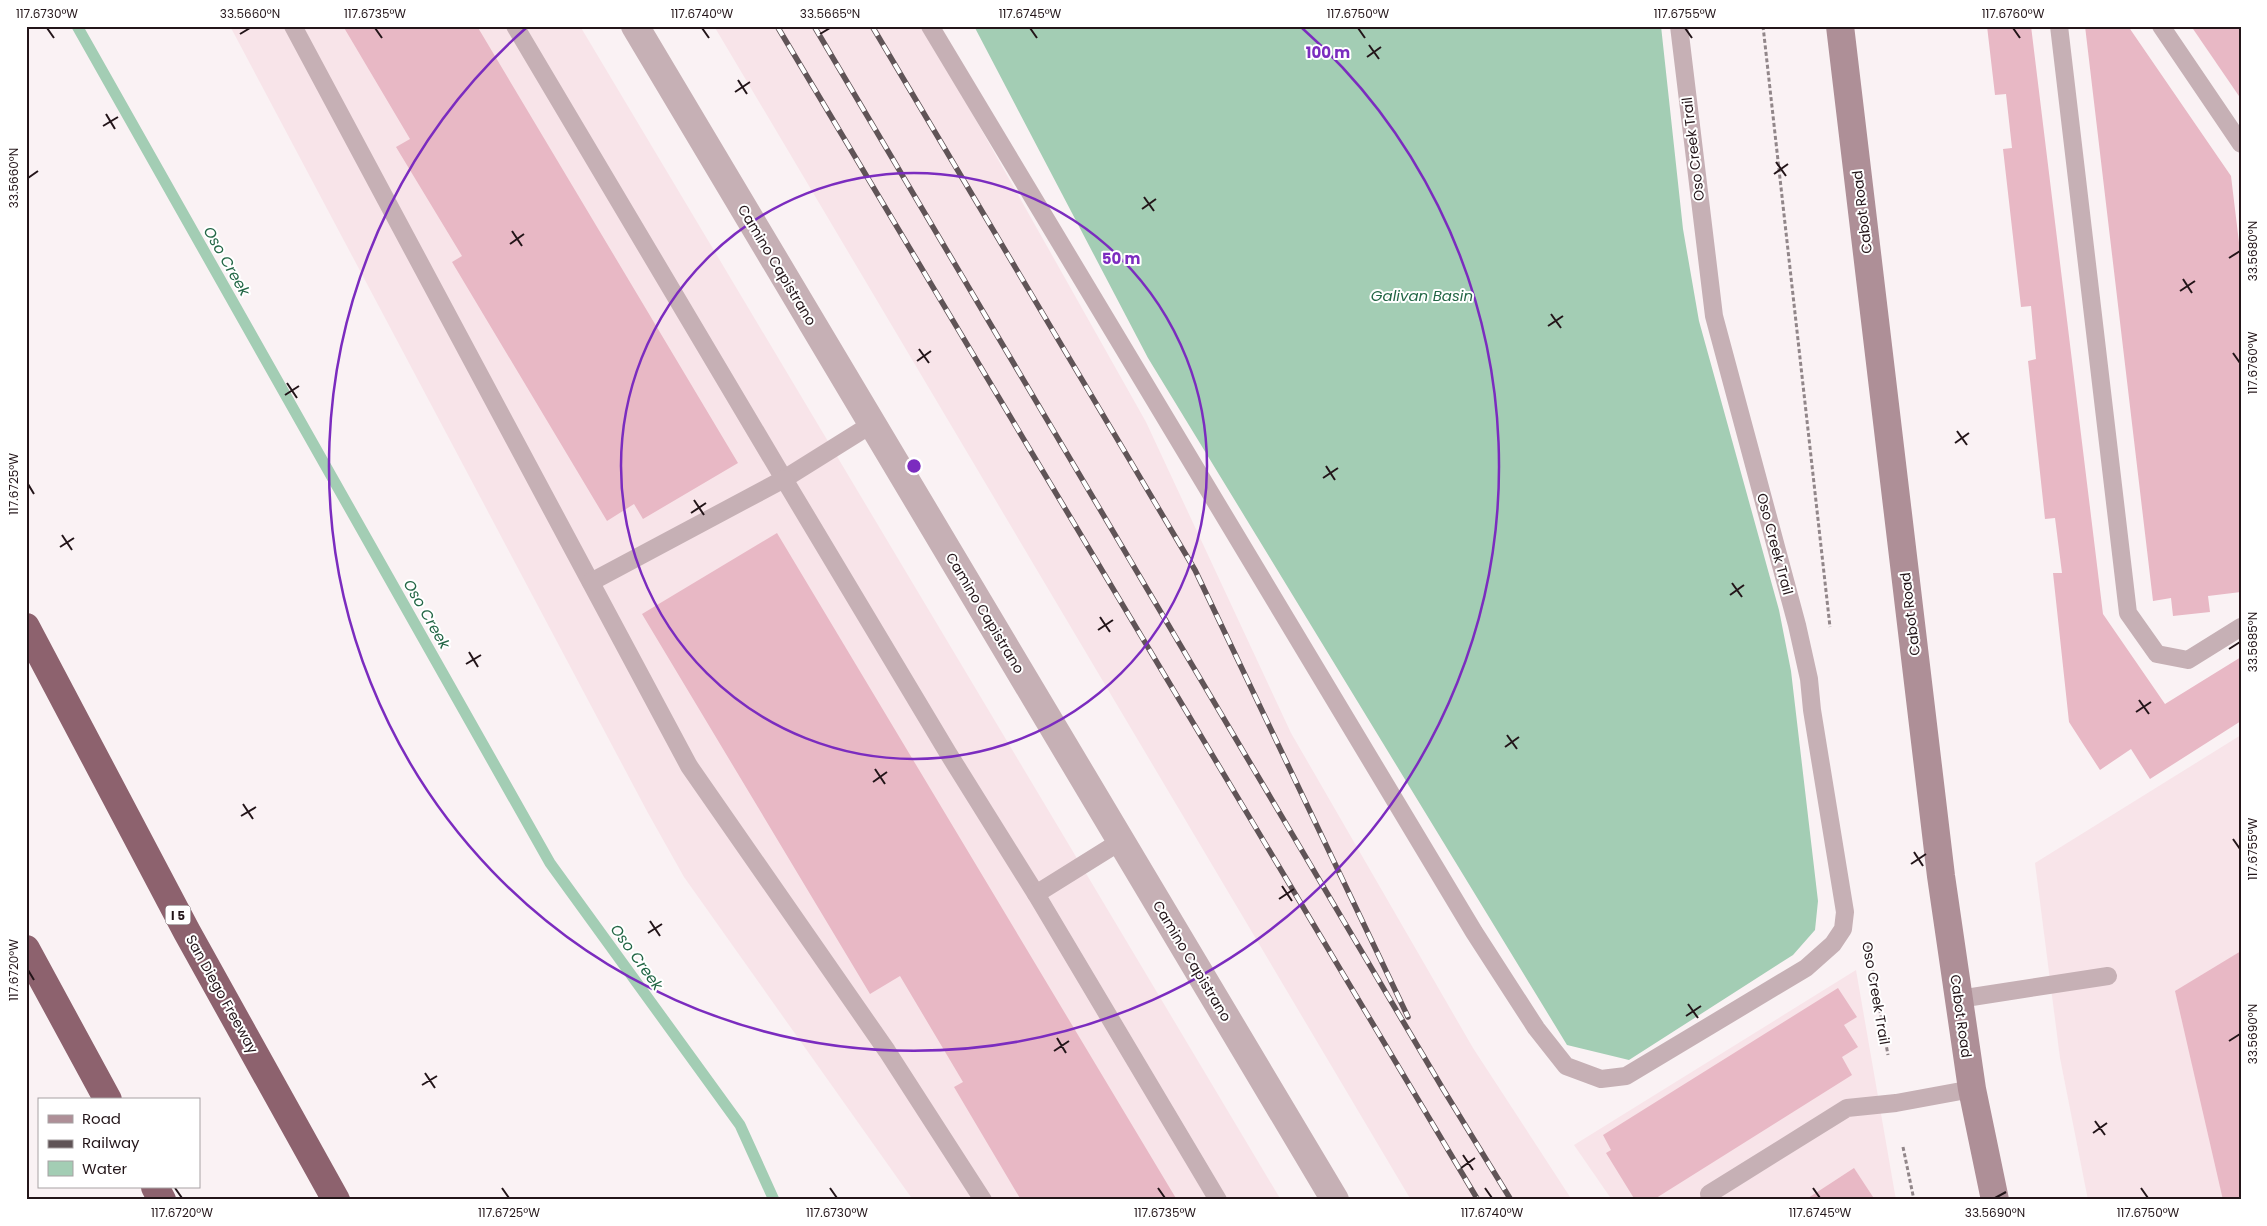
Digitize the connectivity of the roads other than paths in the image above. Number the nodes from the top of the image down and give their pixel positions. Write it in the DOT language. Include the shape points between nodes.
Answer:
graph roads {
  1 [pos="293,26"];
  2 [pos="515,26"];
  3 [pos="635,26"];
  4 [pos="930,26"];
  5 [pos="1679,26"];
  6 [pos="1840,26"];
  7 [pos="2059,26"];
  8 [pos="2161,26"];
  9 [pos="2241,144"];
  10 [pos="872,424"];
  11 [pos="784,479"];
  12 [pos="591,582"];
  13 [pos="26,627"];
  14 [pos="2241,627"];
  15 [pos="1120,841"];
  16 [pos="1036,894"];
  17 [pos="26,949"];
  18 [pos="2108,976"];
  19 [pos="1959,999"];
  20 [pos="1972,1089"];
  21 [pos="107,1098"];
  22 [pos="156,1188"];
  23 [pos="162,1200"];
  24 [pos="336,1200"];
  25 [pos="982,1200"];
  26 [pos="1218,1200"];
  27 [pos="1335,1200"];
  28 [pos="1713,1200"];
  29 [pos="1995,1200"];
  1 -- 12 [label="lane"];
  2 -- 11 [label="lane"];
  3 -- 10 [label="street, Camino Capistrano"];
  4 -- 5 [label="lane, Oso Creek Trail" via="1474,932 1536,1028 1566,1066 1601,1079 1626,1076 1806,968 1832,944 1842,929 1845,912 1809,679 1714,316"];
  6 -- 19 [label="main road, Cabot Road" via="1941,876"];
  7 -- 14 [label="lane" via="2128,613 2157,654 2188,660"];
  8 -- 9 [label="lane"];
  10 -- 11 [label="lane"];
  10 -- 15 [label="street, Camino Capistrano"];
  11 -- 12 [label="lane"];
  11 -- 16 [label="lane"];
  12 -- 25 [label="lane" via="689,766 887,1051"];
  13 -- 24 [label="highway, San Diego Freeway / I 5" via="187,932"];
  15 -- 16 [label="lane"];
  15 -- 27 [label="street, Camino Capistrano"];
  16 -- 26 [label="lane"];
  17 -- 21 [label="highway"];
  18 -- 19 [label="lane"];
  19 -- 20 [label="main road, Cabot Road"];
  20 -- 28 [label="lane" via="1847,1108 1709,1194"];
  20 -- 29 [label="main road, Cabot Road"];
  22 -- 23 [label="highway"];
}
